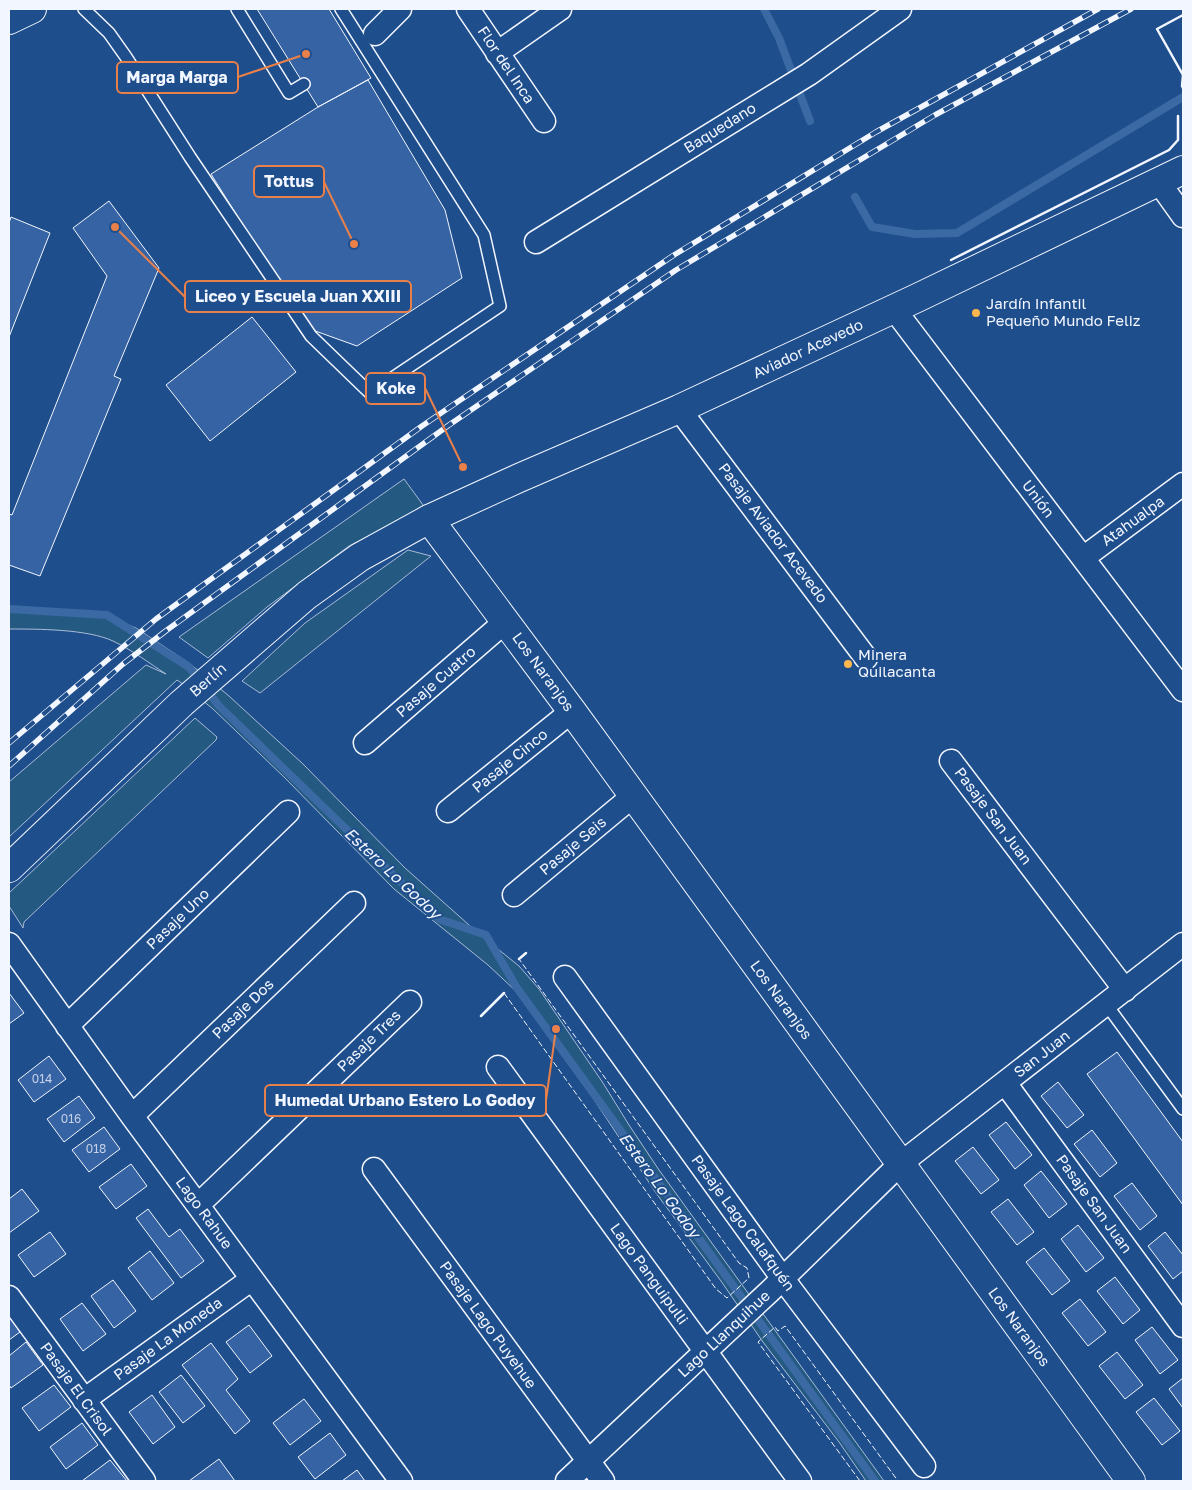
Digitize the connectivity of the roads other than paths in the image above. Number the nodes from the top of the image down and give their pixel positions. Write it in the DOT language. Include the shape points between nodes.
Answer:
graph roads {
  1 [pos="84,9"];
  2 [pos="237,9"];
  3 [pos="341,9"];
  4 [pos="400,9"];
  5 [pos="468,9"];
  6 [pos="560,9"];
  7 [pos="893,10"];
  8 [pos="365,44"];
  9 [pos="497,52"];
  10 [pos="304,84"];
  11 [pos="544,121"];
  12 [pos="1183,170"];
  13 [pos="1158,181"];
  14 [pos="1183,216"];
  15 [pos="536,242"];
  16 [pos="894,309"];
  17 [pos="679,408"];
  18 [pos="1183,484"];
  19 [pos="429,519"];
  20 [pos="1083,558"];
  21 [pos="506,621"];
  22 [pos="866,658"];
  23 [pos="1183,690"];
  24 [pos="572,711"];
  25 [pos="365,743"];
  26 [pos="951,761"];
  27 [pos="633,796"];
  28 [pos="448,811"];
  29 [pos="288,812"];
  30 [pos="9,868"];
  31 [pos="514,895"];
  32 [pos="354,903"];
  33 [pos="9,944"];
  34 [pos="1183,944"];
  35 [pos="566,977"];
  36 [pos="1125,990"];
  37 [pos="410,1002"];
  38 [pos="1106,1004"];
  39 [pos="67,1026"];
  40 [pos="498,1067"];
  41 [pos="1005,1083"];
  42 [pos="1183,1109"];
  43 [pos="132,1116"];
  44 [pos="900,1164"];
  45 [pos="374,1168"];
  46 [pos="198,1205"];
  47 [pos="252,1279"];
  48 [pos="777,1285"];
  49 [pos="9,1297"];
  50 [pos="1183,1326"];
  51 [pos="706,1352"];
  52 [pos="84,1400"];
  53 [pos="588,1461"];
  54 [pos="924,1466"];
  55 [pos="144,1481"];
  56 [pos="401,1481"];
  57 [pos="567,1481"];
  58 [pos="603,1481"];
  59 [pos="800,1481"];
  60 [pos="1132,1481"];
  1 -- 8 [label="lane" via="110,34 311,336 370,392 500,306 484,235"];
  2 -- 10 [label="lane" via="289,93"];
  3 -- 8 [label="lane"];
  4 -- 8 [label="street"];
  5 -- 9 [label="street, Flor del Inca"];
  6 -- 9 [label="street"];
  7 -- 15 [label="street, Baquedano" via="809,74"];
  9 -- 11 [label="street, Flor del Inca"];
  12 -- 13 [label="main road, Aviador Acevedo"];
  13 -- 14 [label="street"];
  13 -- 16 [label="main road, Aviador Acevedo"];
  16 -- 17 [label="main road, Aviador Acevedo"];
  16 -- 20 [label="street, Unión"];
  17 -- 19 [label="main road, Aviador Acevedo"];
  17 -- 22 [label="street, Pasaje Aviador Acevedo"];
  18 -- 20 [label="street, Atahualpa"];
  19 -- 21 [label="main road, Los Naranjos"];
  19 -- 30 [label="main road, Berlín" via="360,557 307,594 182,703"];
  20 -- 23 [label="street, Unión"];
  21 -- 24 [label="main road, Los Naranjos"];
  21 -- 25 [label="street, Pasaje Cuatro"];
  24 -- 27 [label="main road, Los Naranjos"];
  24 -- 28 [label="street, Pasaje Cinco"];
  26 -- 36 [label="street, Pasaje San Juan"];
  27 -- 31 [label="street, Pasaje Seis"];
  27 -- 44 [label="main road, Los Naranjos"];
  29 -- 39 [label="street, Pasaje Uno"];
  32 -- 43 [label="street, Pasaje Dos"];
  33 -- 39 [label="street, Lago Rahue"];
  34 -- 36 [label="street, San Juan"];
  35 -- 48 [label="street, Pasaje Lago Calafquén"];
  36 -- 38 [label="street, San Juan"];
  37 -- 46 [label="street, Pasaje Tres"];
  38 -- 41 [label="street, San Juan"];
  38 -- 42 [label="lane"];
  39 -- 43 [label="street, Lago Rahue"];
  40 -- 51 [label="street, Lago Panguipulli"];
  41 -- 44 [label="street, San Juan"];
  41 -- 50 [label="street, Pasaje San Juan"];
  43 -- 46 [label="street, Lago Rahue"];
  44 -- 48 [label="street, Lago Llanquihue"];
  44 -- 60 [label="main road, Los Naranjos"];
  45 -- 53 [label="street, Pasaje Lago Puyehue"];
  46 -- 47 [label="street, Lago Rahue"];
  47 -- 52 [label="street, Pasaje La Moneda"];
  47 -- 56 [label="street, Lago Rahue"];
  48 -- 51 [label="street, Lago Llanquihue"];
  48 -- 54 [label="street, Pasaje Lago Calafquén"];
  49 -- 52 [label="street, Pasaje El Crisol"];
  51 -- 53 [label="street, Lago Llanquihue"];
  51 -- 59 [label="street, Lago Panguipulli"];
  52 -- 55 [label="street, Pasaje El Crisol"];
  53 -- 57 [label="street, Lago Llanquihue"];
  53 -- 58 [label="street, Pasaje Lago Puyehue"];
}
